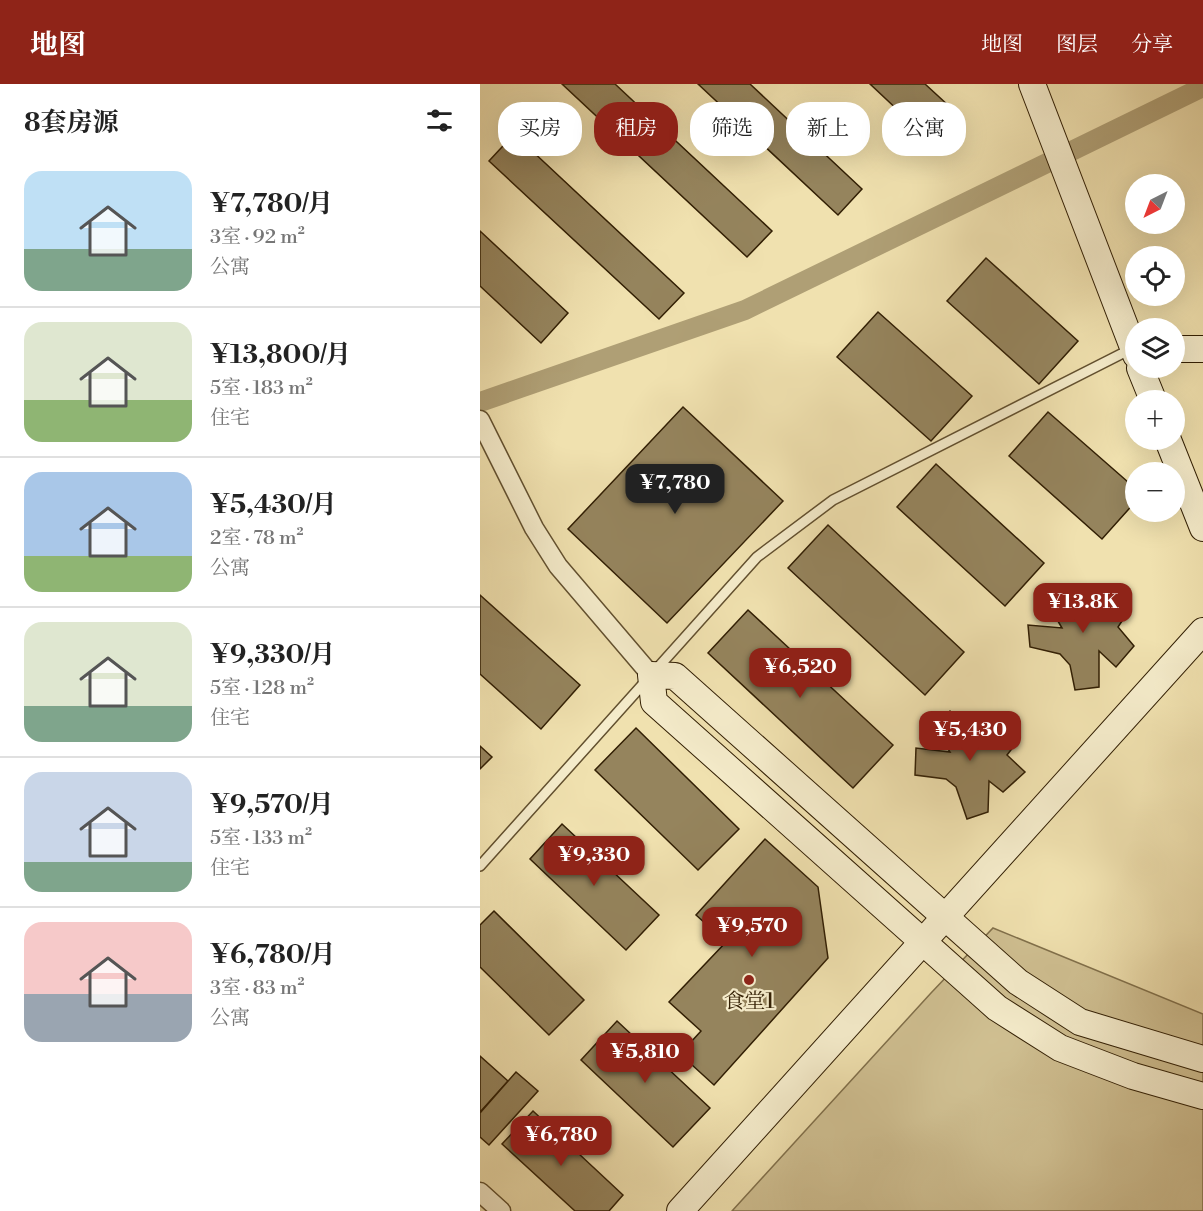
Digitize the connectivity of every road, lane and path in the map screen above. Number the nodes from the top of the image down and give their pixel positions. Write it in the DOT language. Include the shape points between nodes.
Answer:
graph roads {
  1 [pos="1032,84"];
  2 [pos="1125,327"];
  3 [pos="1185,349"];
  4 [pos="1203,349"];
  5 [pos="1125,360"];
  6 [pos="480,420"];
  7 [pos="1172,450"];
  8 [pos="1203,528"];
  9 [pos="1203,631"];
  10 [pos="651,675"];
  11 [pos="480,866"];
  12 [pos="946,917"];
  13 [pos="924,942"];
  14 [pos="1203,1059"];
  15 [pos="1203,1096"];
  16 [pos="480,1192"];
  17 [pos="501,1211"];
  18 [pos="680,1211"];
  1 -- 2 [label="street"];
  3 -- 4 [label="street"];
  5 -- 10 [label="lane" via="833,500 757,557"];
  6 -- 10 [label="street" via="534,528 558,566"];
  7 -- 8 [label="street"];
  9 -- 12 [label="street"];
  10 -- 11 [label="lane"];
  10 -- 12 [label="street" via="675,676"];
  10 -- 13 [label="street" via="654,702"];
  12 -- 13 [label="street"];
  12 -- 14 [label="street" via="1018,982 1080,1022"];
  13 -- 15 [label="street" via="997,1008 1060,1048 1133,1076"];
  13 -- 18 [label="street"];
  16 -- 17 [label="street"];
}
